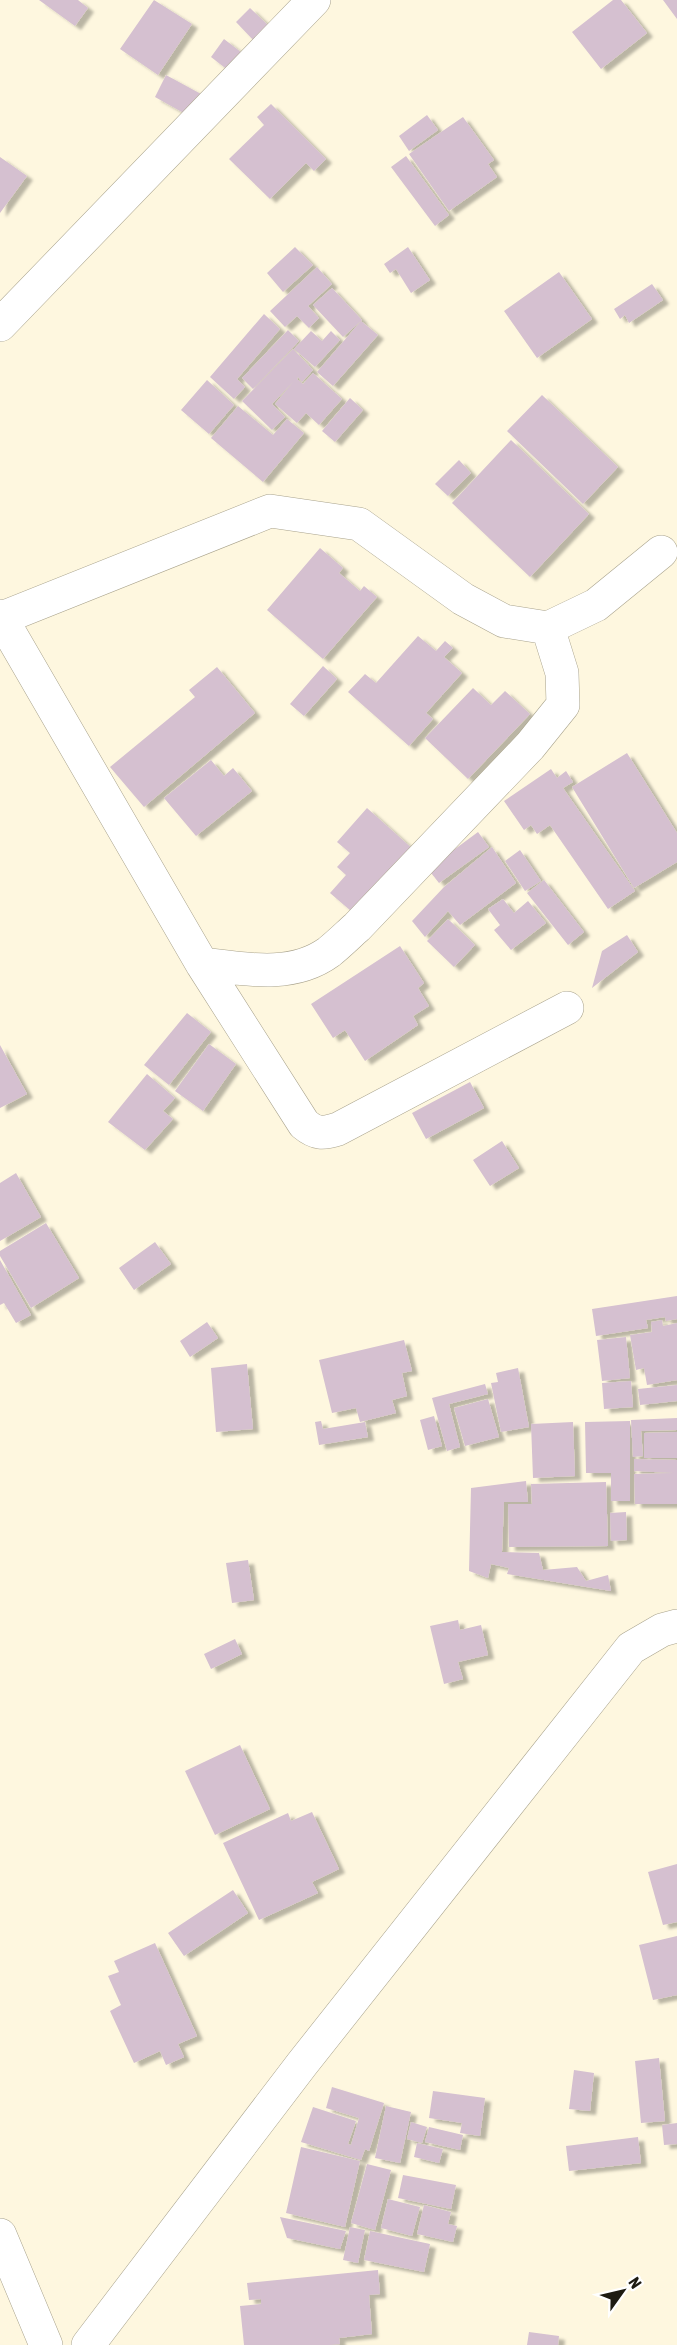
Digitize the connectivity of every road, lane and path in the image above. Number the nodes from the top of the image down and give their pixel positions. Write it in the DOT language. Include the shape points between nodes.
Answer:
graph roads {
  1 [pos="314,0"];
  2 [pos="0,325"];
  3 [pos="661,552"];
  4 [pos="1,617"];
  5 [pos="548,628"];
  6 [pos="202,964"];
  7 [pos="567,1008"];
  8 [pos="677,1626"];
  9 [pos="0,2235"];
  10 [pos="46,2345"];
  11 [pos="88,2345"];
  1 -- 2 [label="street"];
  3 -- 5 [label="street" via="596,605"];
  4 -- 5 [label="street" via="270,511 359,524 463,599 504,621"];
  4 -- 6 [label="street"];
  5 -- 6 [label="street" via="562,673 563,705 530,746 357,927 328,952 288,969"];
  6 -- 7 [label="street" via="304,1124 313,1132 324,1134"];
  8 -- 11 [label="street" via="631,1648 302,2064"];
  9 -- 10 [label="street"];
}
